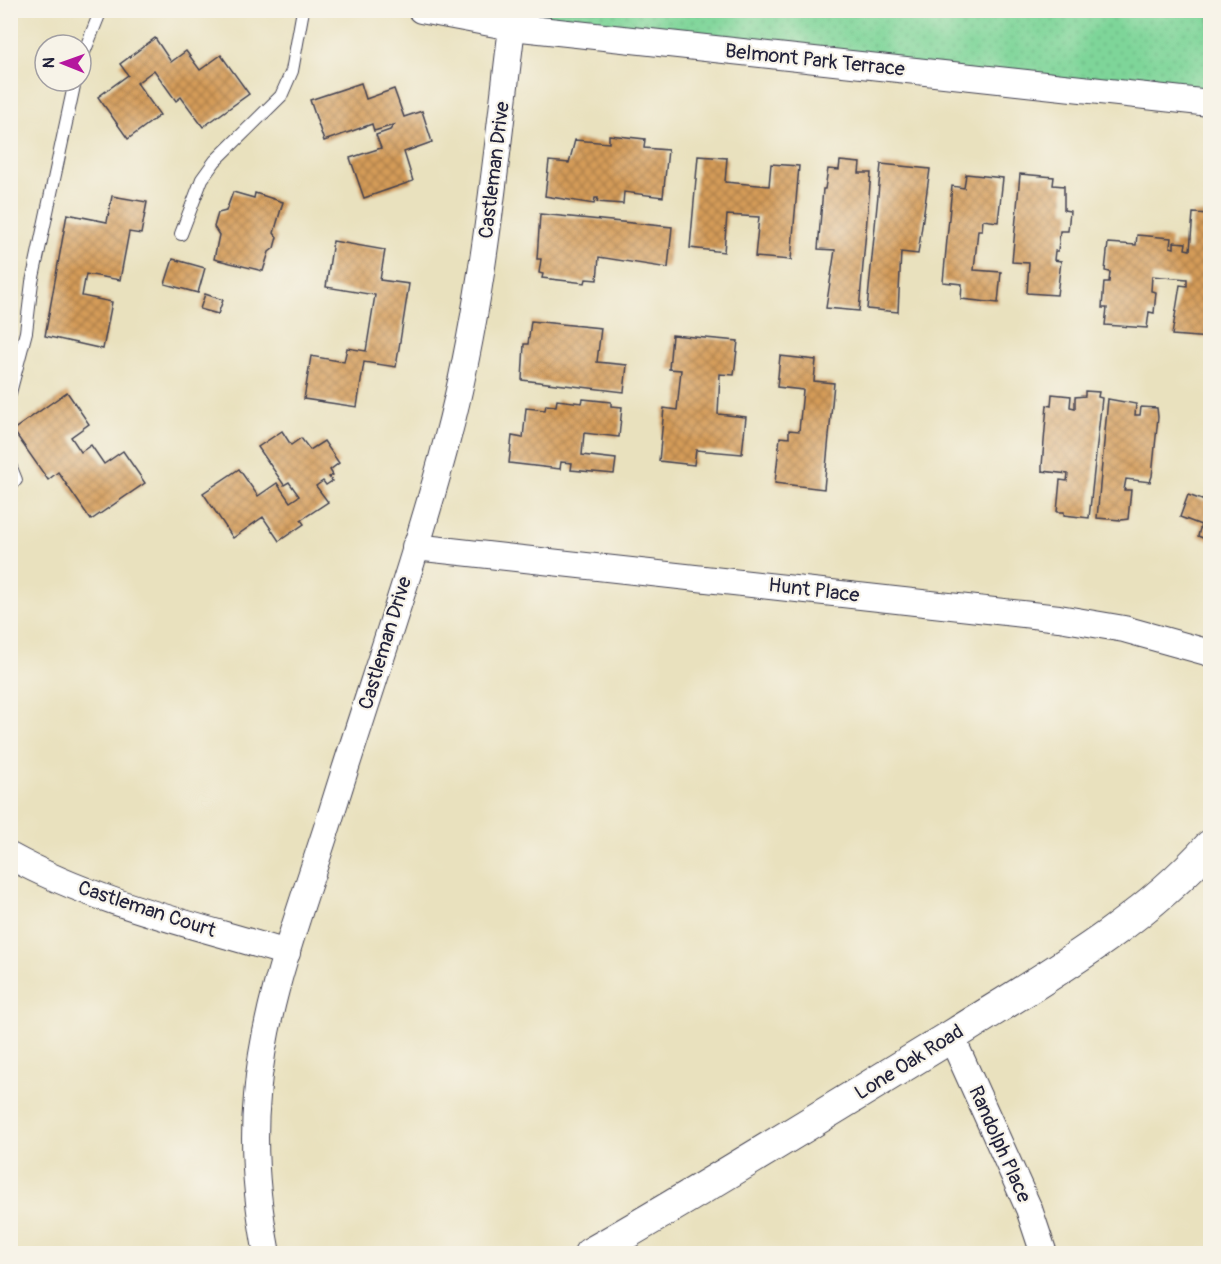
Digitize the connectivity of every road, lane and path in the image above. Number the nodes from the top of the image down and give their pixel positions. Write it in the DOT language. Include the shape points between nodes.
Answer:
graph roads {
  1 [pos="101,10"];
  2 [pos="303,10"];
  3 [pos="421,10"];
  4 [pos="512,27"];
  5 [pos="92,33"];
  6 [pos="72,93"];
  7 [pos="1210,103"];
  8 [pos="181,234"];
  9 [pos="10,393"];
  10 [pos="10,465"];
  11 [pos="16,480"];
  12 [pos="415,547"];
  13 [pos="1210,652"];
  14 [pos="1210,846"];
  15 [pos="10,856"];
  16 [pos="287,954"];
  17 [pos="951,1036"];
  18 [pos="267,1254"];
  19 [pos="590,1254"];
  20 [pos="1044,1254"];
  1 -- 5 [label="lane"];
  2 -- 8 [label="lane" via="292,71 281,96 215,160 202,179"];
  3 -- 4 [label="street, Belmont Park Terrace"];
  4 -- 7 [label="street, Belmont Park Terrace"];
  4 -- 12 [label="street, Castleman Drive" via="474,317 446,441"];
  6 -- 9 [label="lane" via="26,332"];
  10 -- 11 [label="lane"];
  12 -- 13 [label="street, Hunt Place" via="1059,618 1124,629"];
  12 -- 16 [label="street, Castleman Drive"];
  14 -- 17 [label="street, Lone Oak Road" via="1179,879 1127,922"];
  15 -- 16 [label="street, Castleman Court" via="45,875"];
  16 -- 18 [label="street, Castleman Drive" via="268,1028 257,1094 257,1190"];
  17 -- 19 [label="street, Lone Oak Road"];
  17 -- 20 [label="street, Randolph Place" via="1029,1209"];
}
